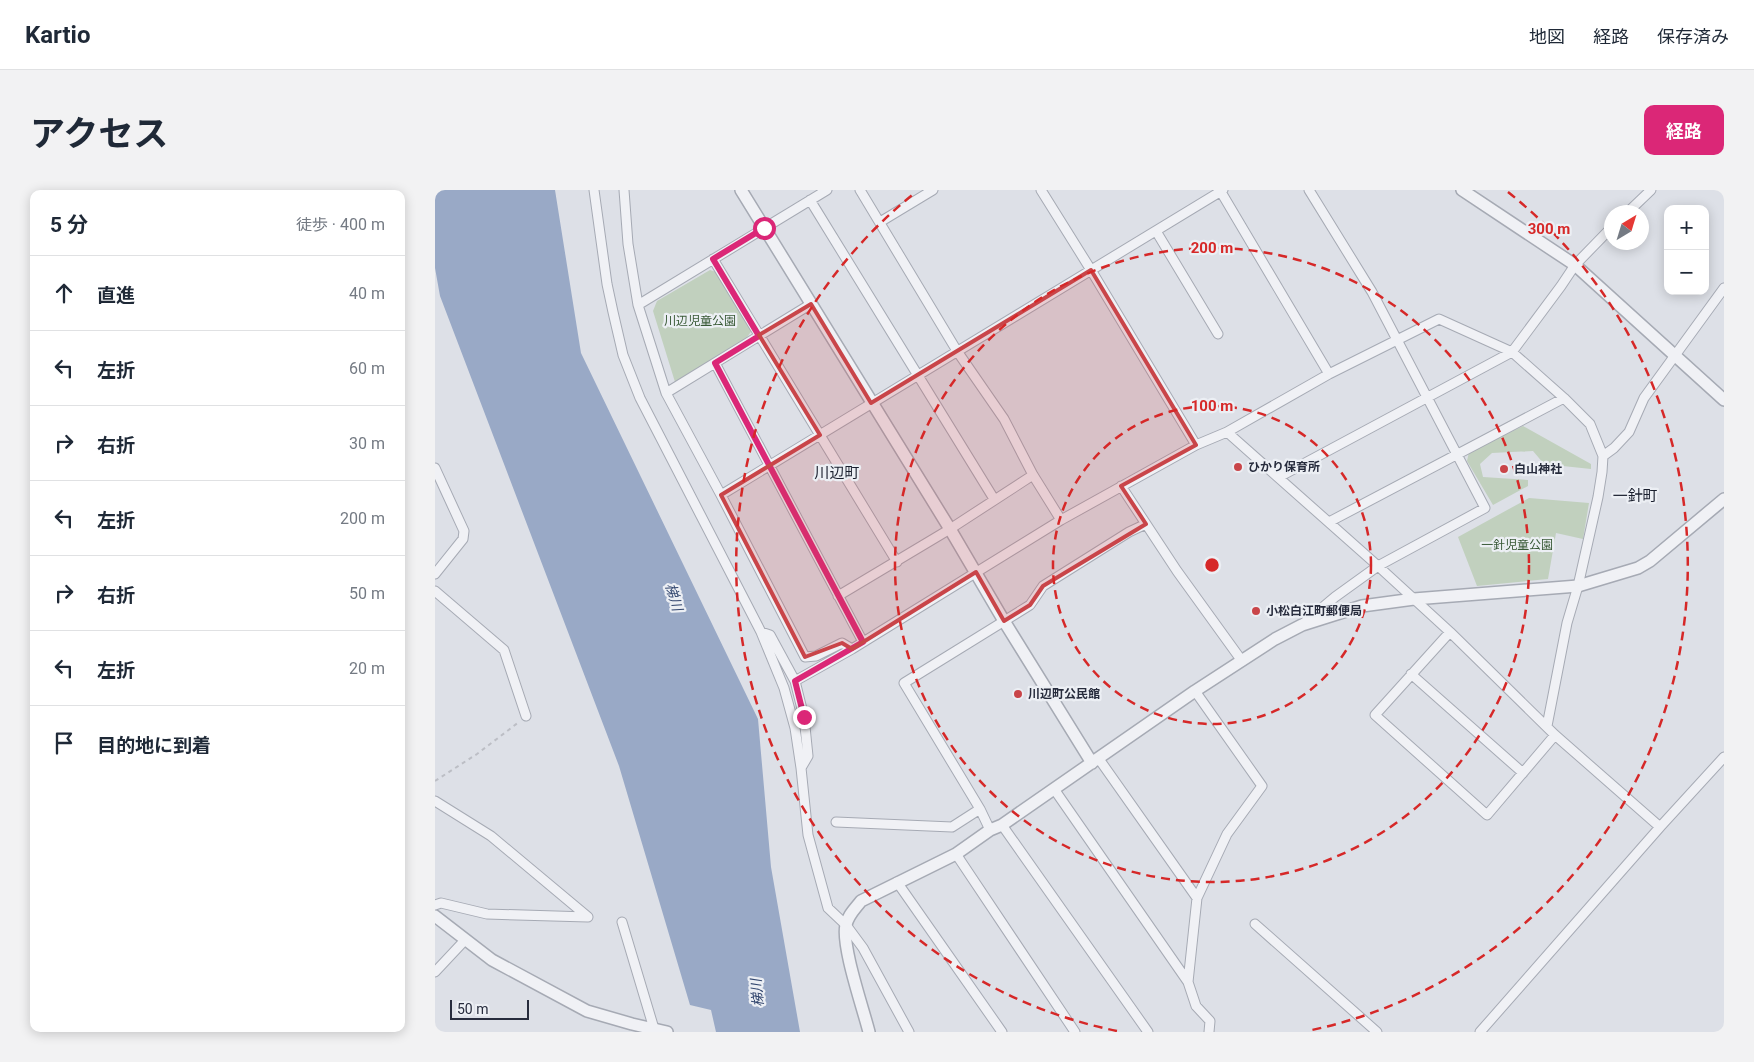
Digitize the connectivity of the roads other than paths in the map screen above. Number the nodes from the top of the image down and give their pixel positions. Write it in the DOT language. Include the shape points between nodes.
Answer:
graph roads {
  1 [pos="594,190"];
  2 [pos="624,190"];
  3 [pos="741,190"];
  4 [pos="827,190"];
  5 [pos="860,190"];
  6 [pos="933,190"];
  7 [pos="1041,190"];
  8 [pos="1309,190"];
  9 [pos="1462,190"];
  10 [pos="1651,190"];
  11 [pos="1222,191"];
  12 [pos="810,200"];
  13 [pos="1635,205"];
  14 [pos="880,222"];
  15 [pos="764,228"];
  16 [pos="1156,230"];
  17 [pos="1604,235"];
  18 [pos="713,259"];
  19 [pos="1575,265"];
  20 [pos="1091,270"];
  21 [pos="1724,288"];
  22 [pos="811,304"];
  23 [pos="638,305"];
  24 [pos="1218,334"];
  25 [pos="759,336"];
  26 [pos="1397,339"];
  27 [pos="957,351"];
  28 [pos="1512,352"];
  29 [pos="1675,354"];
  30 [pos="715,363"];
  31 [pos="1329,374"];
  32 [pos="917,375"];
  33 [pos="666,393"];
  34 [pos="1427,397"];
  35 [pos="1564,398"];
  36 [pos="1724,400"];
  37 [pos="871,403"];
  38 [pos="1227,432"];
  39 [pos="819,434"];
  40 [pos="1196,445"];
  41 [pos="1457,454"];
  42 [pos="1603,456"];
  43 [pos="769,465"];
  44 [pos="435,468"];
  45 [pos="1033,475"];
  46 [pos="1279,477"];
  47 [pos="1121,486"];
  48 [pos="721,495"];
  49 [pos="1724,499"];
  50 [pos="994,500"];
  51 [pos="1061,520"];
  52 [pos="1329,522"];
  53 [pos="1146,524"];
  54 [pos="950,529"];
  55 [pos="897,562"];
  56 [pos="1379,566"];
  57 [pos="976,572"];
  58 [pos="435,574"];
  59 [pos="1578,586"];
  60 [pos="435,591"];
  61 [pos="838,596"];
  62 [pos="1414,599"];
  63 [pos="1005,621"];
  64 [pos="1302,625"];
  65 [pos="761,632"];
  66 [pos="1450,632"];
  67 [pos="863,642"];
  68 [pos="852,649"];
  69 [pos="1242,661"];
  70 [pos="1411,674"];
  71 [pos="795,681"];
  72 [pos="1195,691"];
  73 [pos="526,716"];
  74 [pos="1547,726"];
  75 [pos="1555,735"];
  76 [pos="1724,757"];
  77 [pos="1096,761"];
  78 [pos="801,768"];
  79 [pos="1523,773"];
  80 [pos="1054,789"];
  81 [pos="435,800"];
  82 [pos="980,809"];
  83 [pos="836,822"];
  84 [pos="1002,825"];
  85 [pos="1660,827"];
  86 [pos="990,830"];
  87 [pos="956,854"];
  88 [pos="897,882"];
  89 [pos="1197,898"];
  90 [pos="435,905"];
  91 [pos="435,916"];
  92 [pos="622,922"];
  93 [pos="1255,924"];
  94 [pos="846,925"];
  95 [pos="465,940"];
  96 [pos="435,972"];
  97 [pos="1188,982"];
  98 [pos="632,1028"];
  99 [pos="660,1031"];
  100 [pos="869,1032"];
  101 [pos="909,1032"];
  102 [pos="1002,1032"];
  103 [pos="1075,1032"];
  104 [pos="1148,1032"];
  105 [pos="1209,1032"];
  106 [pos="1377,1032"];
  107 [pos="1480,1032"];
  1 -- 65 [label="street" via="607,284 623,355 640,398"];
  2 -- 23 [label="street" via="628,244"];
  3 -- 15 [label="street"];
  4 -- 12 [label="street"];
  5 -- 14 [label="street"];
  6 -- 14 [label="street"];
  7 -- 20 [label="street"];
  8 -- 26 [label="street"];
  9 -- 19 [label="street"];
  10 -- 13 [label="street"];
  11 -- 16 [label="street"];
  11 -- 31 [label="street"];
  12 -- 15 [label="street"];
  12 -- 32 [label="street"];
  14 -- 27 [label="street"];
  15 -- 18 [label="street"];
  15 -- 22 [label="street"];
  16 -- 20 [label="street"];
  16 -- 24 [label="street"];
  17 -- 19 [label="street"];
  18 -- 23 [label="street"];
  18 -- 25 [label="street"];
  19 -- 28 [label="street"];
  19 -- 29 [label="street"];
  20 -- 27 [label="street"];
  20 -- 40 [label="street"];
  21 -- 29 [label="street"];
  22 -- 25 [label="street"];
  22 -- 37 [label="street"];
  23 -- 33 [label="street"];
  25 -- 30 [label="street"];
  25 -- 39 [label="street"];
  26 -- 28 [label="street" via="1439,319"];
  26 -- 31 [label="street"];
  26 -- 34 [label="street"];
  27 -- 32 [label="street"];
  27 -- 45 [label="street" via="1004,419"];
  28 -- 34 [label="street"];
  28 -- 35 [label="street"];
  29 -- 36 [label="street"];
  29 -- 42 [label="street" via="1644,398 1629,432"];
  30 -- 33 [label="street"];
  30 -- 43 [label="street"];
  31 -- 38 [label="street"];
  32 -- 37 [label="street"];
  32 -- 50 [label="street"];
  33 -- 48 [label="street"];
  34 -- 41 [label="street"];
  34 -- 46 [label="street"];
  35 -- 41 [label="street"];
  35 -- 42 [label="street" via="1590,424"];
  37 -- 39 [label="street"];
  37 -- 54 [label="street"];
  38 -- 40 [label="street"];
  38 -- 46 [label="street"];
  39 -- 43 [label="street"];
  39 -- 55 [label="street"];
  40 -- 47 [label="street"];
  41 -- 52 [label="street"];
  41 -- 56 [label="street" via="1485,508"];
  42 -- 59 [label="street" via="1603,472"];
  43 -- 48 [label="street"];
  43 -- 61 [label="street"];
  44 -- 58 [label="street" via="464,531 463,539"];
  45 -- 50 [label="street"];
  45 -- 51 [label="street"];
  46 -- 52 [label="street"];
  47 -- 51 [label="street"];
  47 -- 53 [label="street"];
  48 -- 68 [label="street" via="805,657 816,656 843,643"];
  49 -- 59 [label="street" via="1650,561 1638,568"];
  50 -- 54 [label="street"];
  51 -- 57 [label="street"];
  52 -- 56 [label="street"];
  53 -- 63 [label="street" via="1043,586 1030,605"];
  53 -- 69 [label="street"];
  54 -- 55 [label="street"];
  54 -- 57 [label="street"];
  55 -- 61 [label="street"];
  56 -- 62 [label="street"];
  56 -- 64 [label="street" via="1335,596"];
  57 -- 63 [label="street"];
  57 -- 67 [label="street"];
  59 -- 62 [label="street"];
  59 -- 74 [label="street" via="1567,623"];
  60 -- 73 [label="street" via="504,650"];
  61 -- 67 [label="street"];
  62 -- 64 [label="street" via="1362,606"];
  62 -- 66 [label="street"];
  63 -- 77 [label="street"];
  63 -- 82 [label="street" via="904,683"];
  64 -- 69 [label="street"];
  65 -- 71 [label="street" via="770,635"];
  65 -- 78 [label="street" via="784,688"];
  66 -- 70 [label="street"];
  66 -- 74 [label="street"];
  67 -- 68 [label="street"];
  68 -- 71 [label="street"];
  69 -- 72 [label="street"];
  70 -- 79 [label="street"];
  70 -- 79 [label="street" via="1375,715 1487,815"];
  71 -- 78 [label="street" via="804,717 808,756"];
  72 -- 77 [label="street"];
  72 -- 89 [label="street" via="1262,786 1227,834"];
  74 -- 75 [label="street"];
  75 -- 79 [label="street"];
  75 -- 85 [label="street"];
  76 -- 85 [label="street"];
  77 -- 80 [label="street"];
  77 -- 89 [label="street"];
  78 -- 94 [label="street" via="808,835 828,908"];
  80 -- 84 [label="street"];
  80 -- 97 [label="street"];
  81 -- 90 [label="street" via="491,836 588,917 487,914 441,903"];
  82 -- 83 [label="street" via="952,827"];
  82 -- 86 [label="street"];
  84 -- 86 [label="street"];
  84 -- 104 [label="street"];
  85 -- 107 [label="street"];
  86 -- 87 [label="street"];
  87 -- 88 [label="street"];
  87 -- 103 [label="street"];
  88 -- 94 [label="street" via="861,901"];
  88 -- 102 [label="street"];
  89 -- 97 [label="street"];
  91 -- 95 [label="street"];
  92 -- 99 [label="street"];
  93 -- 106 [label="street"];
  94 -- 100 [label="street" via="845,942"];
  94 -- 101 [label="street" via="863,948"];
  95 -- 96 [label="street"];
  95 -- 98 [label="street" via="492,960 587,1011"];
  97 -- 105 [label="street" via="1196,1006 1210,1021"];
  98 -- 99 [label="street"];
}
